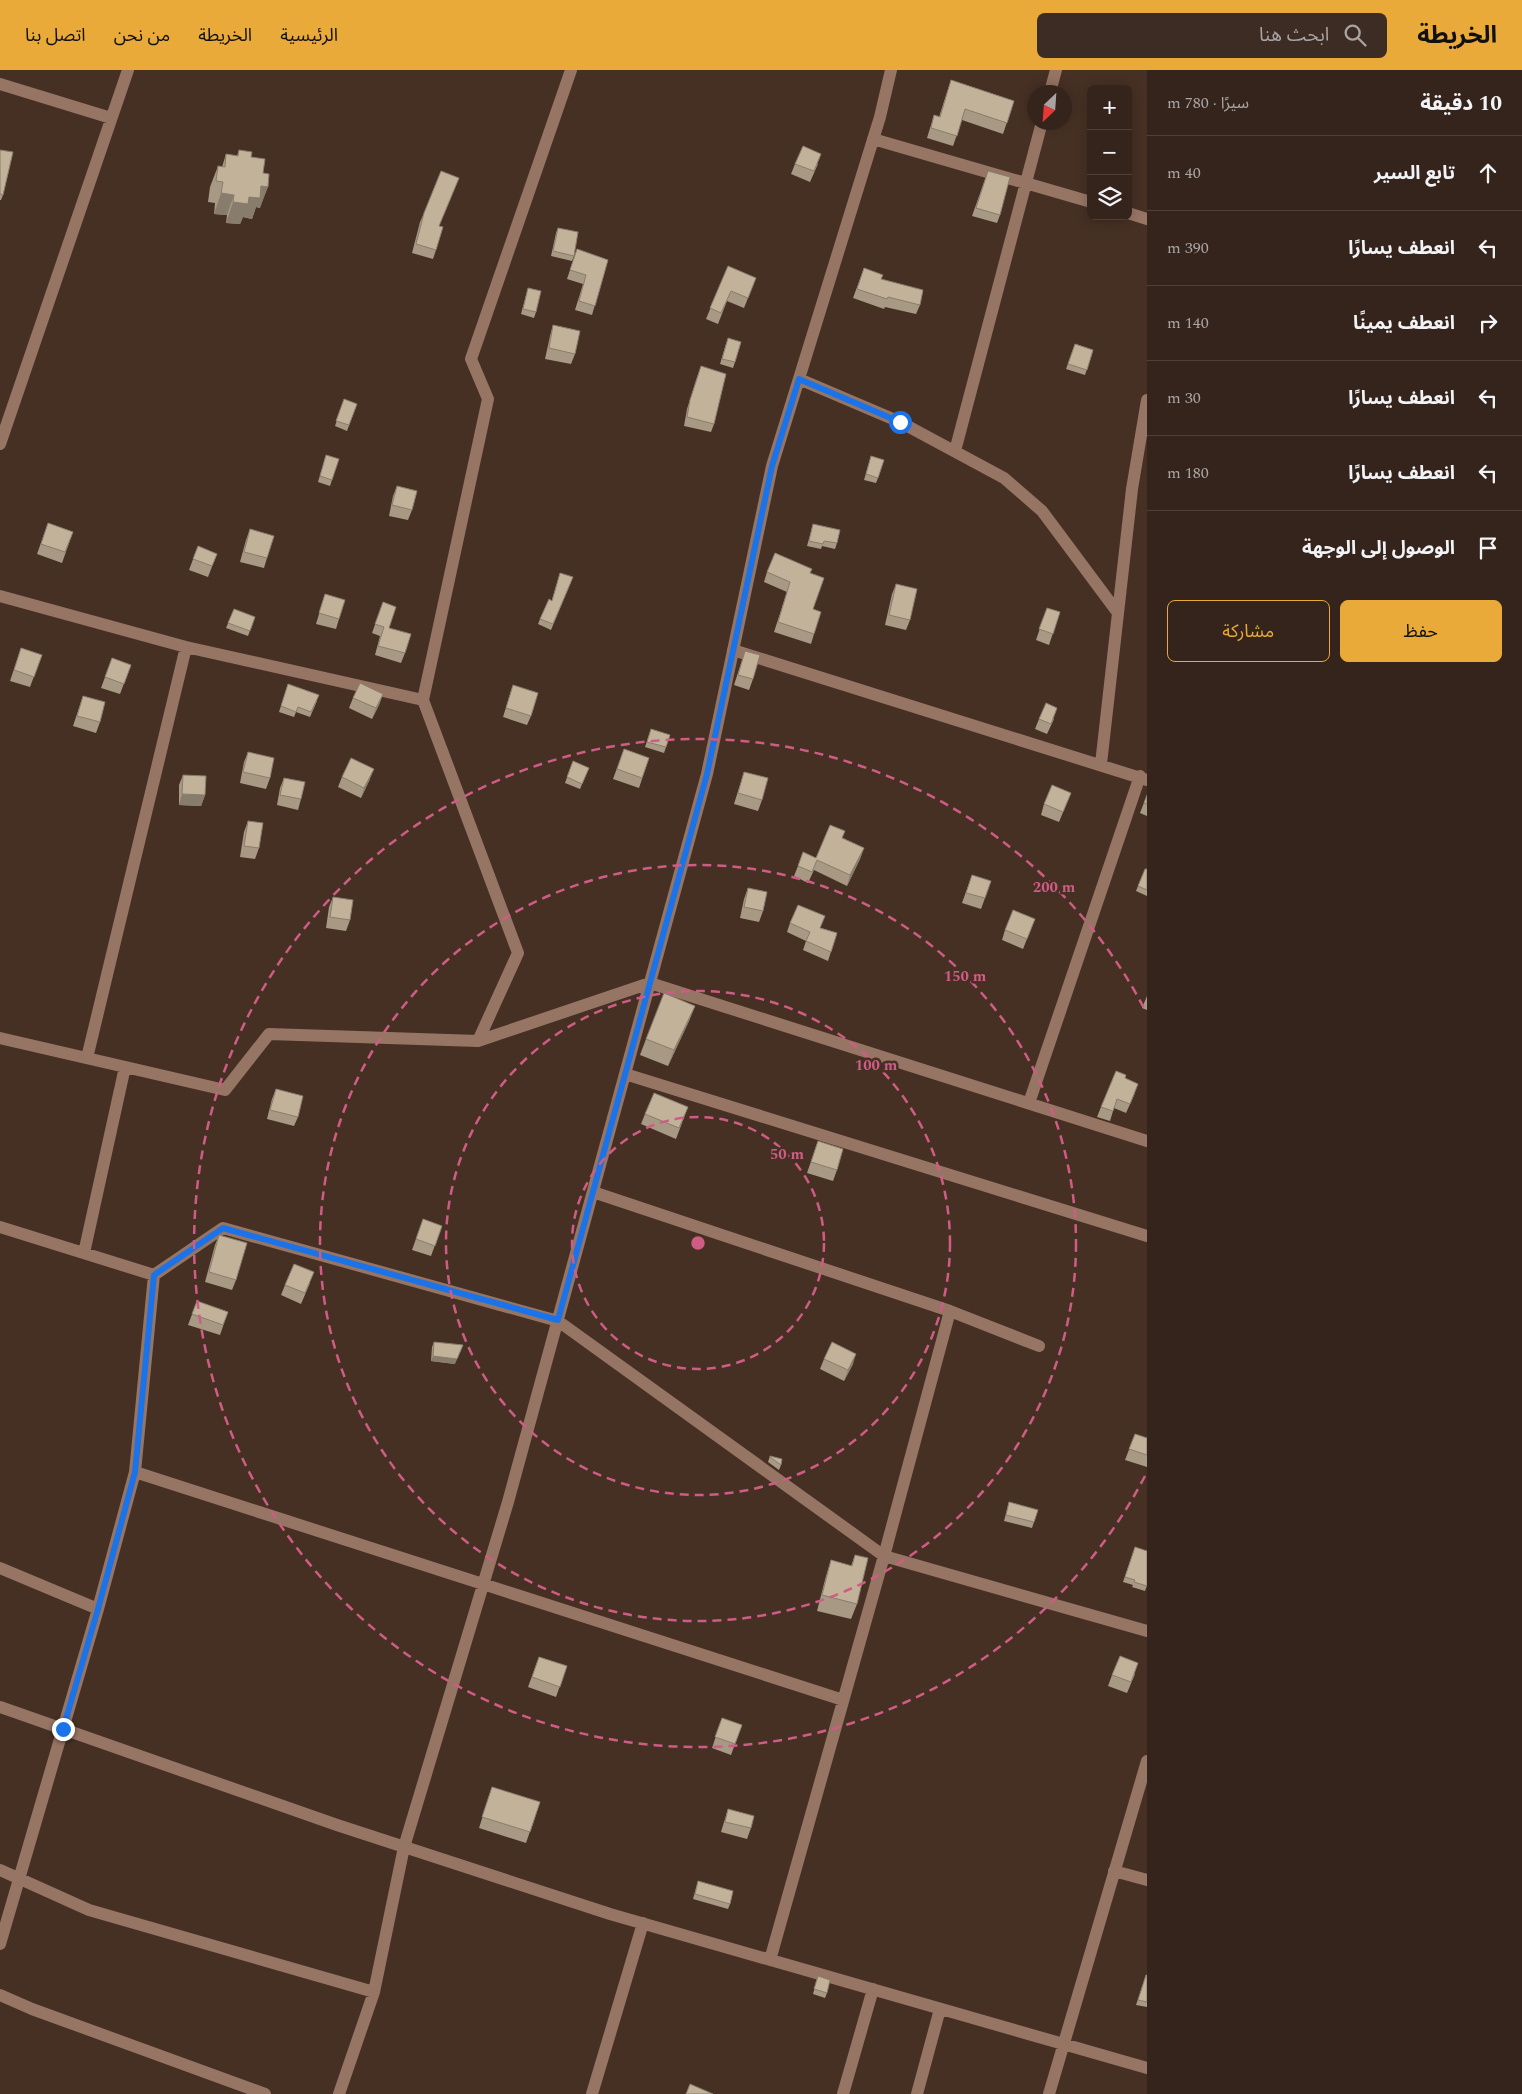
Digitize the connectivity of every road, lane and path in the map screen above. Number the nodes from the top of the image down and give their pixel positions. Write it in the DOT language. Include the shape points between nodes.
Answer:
graph roads {
  1 [pos="128,70"];
  2 [pos="571,70"];
  3 [pos="891,70"];
  4 [pos="1056,70"];
  5 [pos="0,84"];
  6 [pos="1052,85"];
  7 [pos="111,118"];
  8 [pos="1040,130"];
  9 [pos="873,140"];
  10 [pos="1026,184"];
  11 [pos="1087,201"];
  12 [pos="1132,214"];
  13 [pos="1147,219"];
  14 [pos="799,379"];
  15 [pos="1147,400"];
  16 [pos="0,442"];
  17 [pos="955,451"];
  18 [pos="0,596"];
  19 [pos="1118,613"];
  20 [pos="186,647"];
  21 [pos="733,650"];
  22 [pos="424,700"];
  23 [pos="1101,764"];
  24 [pos="1144,778"];
  25 [pos="650,983"];
  26 [pos="0,1038"];
  27 [pos="478,1041"];
  28 [pos="87,1058"];
  29 [pos="125,1067"];
  30 [pos="625,1074"];
  31 [pos="1028,1103"];
  32 [pos="1147,1141"];
  33 [pos="593,1192"];
  34 [pos="0,1227"];
  35 [pos="1147,1236"];
  36 [pos="84,1253"];
  37 [pos="154,1275"];
  38 [pos="950,1311"];
  39 [pos="558,1320"];
  40 [pos="1039,1346"];
  41 [pos="135,1472"];
  42 [pos="884,1556"];
  43 [pos="0,1568"];
  44 [pos="484,1584"];
  45 [pos="98,1609"];
  46 [pos="1147,1631"];
  47 [pos="843,1700"];
  48 [pos="0,1707"];
  49 [pos="63,1729"];
  50 [pos="1147,1761"];
  51 [pos="404,1847"];
  52 [pos="0,1870"];
  53 [pos="1114,1870"];
  54 [pos="19,1879"];
  55 [pos="1147,1880"];
  56 [pos="643,1923"];
  57 [pos="0,1944"];
  58 [pos="770,1960"];
  59 [pos="873,1989"];
  60 [pos="374,1992"];
  61 [pos="0,1995"];
  62 [pos="940,2008"];
  63 [pos="1063,2044"];
  64 [pos="1147,2068"];
  65 [pos="265,2094"];
  66 [pos="339,2094"];
  67 [pos="592,2094"];
  68 [pos="843,2094"];
  69 [pos="918,2094"];
  70 [pos="1049,2094"];
  1 -- 7 [label="street"];
  2 -- 22 [label="street" via="471,360 488,399"];
  3 -- 9 [label="street"];
  4 -- 6 [label="street"];
  5 -- 7 [label="street"];
  7 -- 16 [label="street"];
  8 -- 10 [label="street"];
  9 -- 10 [label="street"];
  9 -- 14 [label="street"];
  10 -- 11 [label="street"];
  10 -- 17 [label="street"];
  12 -- 13 [label="street"];
  14 -- 17 [label="street" via="900,422"];
  14 -- 21 [label="street" via="772,466"];
  15 -- 19 [label="street" via="1132,490"];
  17 -- 19 [label="street" via="1004,478 1042,511"];
  18 -- 20 [label="street"];
  19 -- 23 [label="street"];
  20 -- 22 [label="street"];
  20 -- 28 [label="street"];
  21 -- 23 [label="street"];
  21 -- 25 [label="street" via="707,774"];
  22 -- 27 [label="street" via="518,953"];
  23 -- 24 [label="street"];
  24 -- 31 [label="street"];
  25 -- 27 [label="street"];
  25 -- 30 [label="street"];
  25 -- 31 [label="street"];
  26 -- 28 [label="street"];
  27 -- 29 [label="street" via="269,1034 225,1090"];
  28 -- 29 [label="street"];
  29 -- 36 [label="street"];
  30 -- 33 [label="street"];
  30 -- 35 [label="street"];
  31 -- 32 [label="street"];
  33 -- 38 [label="street"];
  33 -- 39 [label="street"];
  34 -- 36 [label="street"];
  36 -- 37 [label="street"];
  37 -- 39 [label="street" via="223,1228"];
  37 -- 41 [label="street"];
  38 -- 40 [label="street"];
  38 -- 42 [label="street"];
  39 -- 42 [label="street"];
  39 -- 44 [label="street"];
  41 -- 44 [label="street"];
  41 -- 45 [label="street"];
  42 -- 46 [label="street"];
  42 -- 47 [label="street"];
  43 -- 45 [label="street"];
  44 -- 47 [label="street"];
  44 -- 51 [label="street"];
  45 -- 49 [label="street"];
  47 -- 58 [label="street"];
  48 -- 49 [label="street"];
  49 -- 51 [label="street"];
  49 -- 54 [label="street"];
  50 -- 53 [label="street"];
  51 -- 56 [label="street"];
  51 -- 60 [label="street"];
  52 -- 54 [label="street"];
  53 -- 55 [label="street"];
  53 -- 63 [label="street"];
  54 -- 57 [label="street"];
  54 -- 60 [label="street" via="89,1910"];
  56 -- 58 [label="street"];
  56 -- 67 [label="street"];
  58 -- 59 [label="street"];
  59 -- 62 [label="street"];
  59 -- 68 [label="street"];
  60 -- 66 [label="street"];
  61 -- 65 [label="street"];
  62 -- 63 [label="street"];
  62 -- 69 [label="street"];
  63 -- 64 [label="street"];
  63 -- 70 [label="street"];
}
